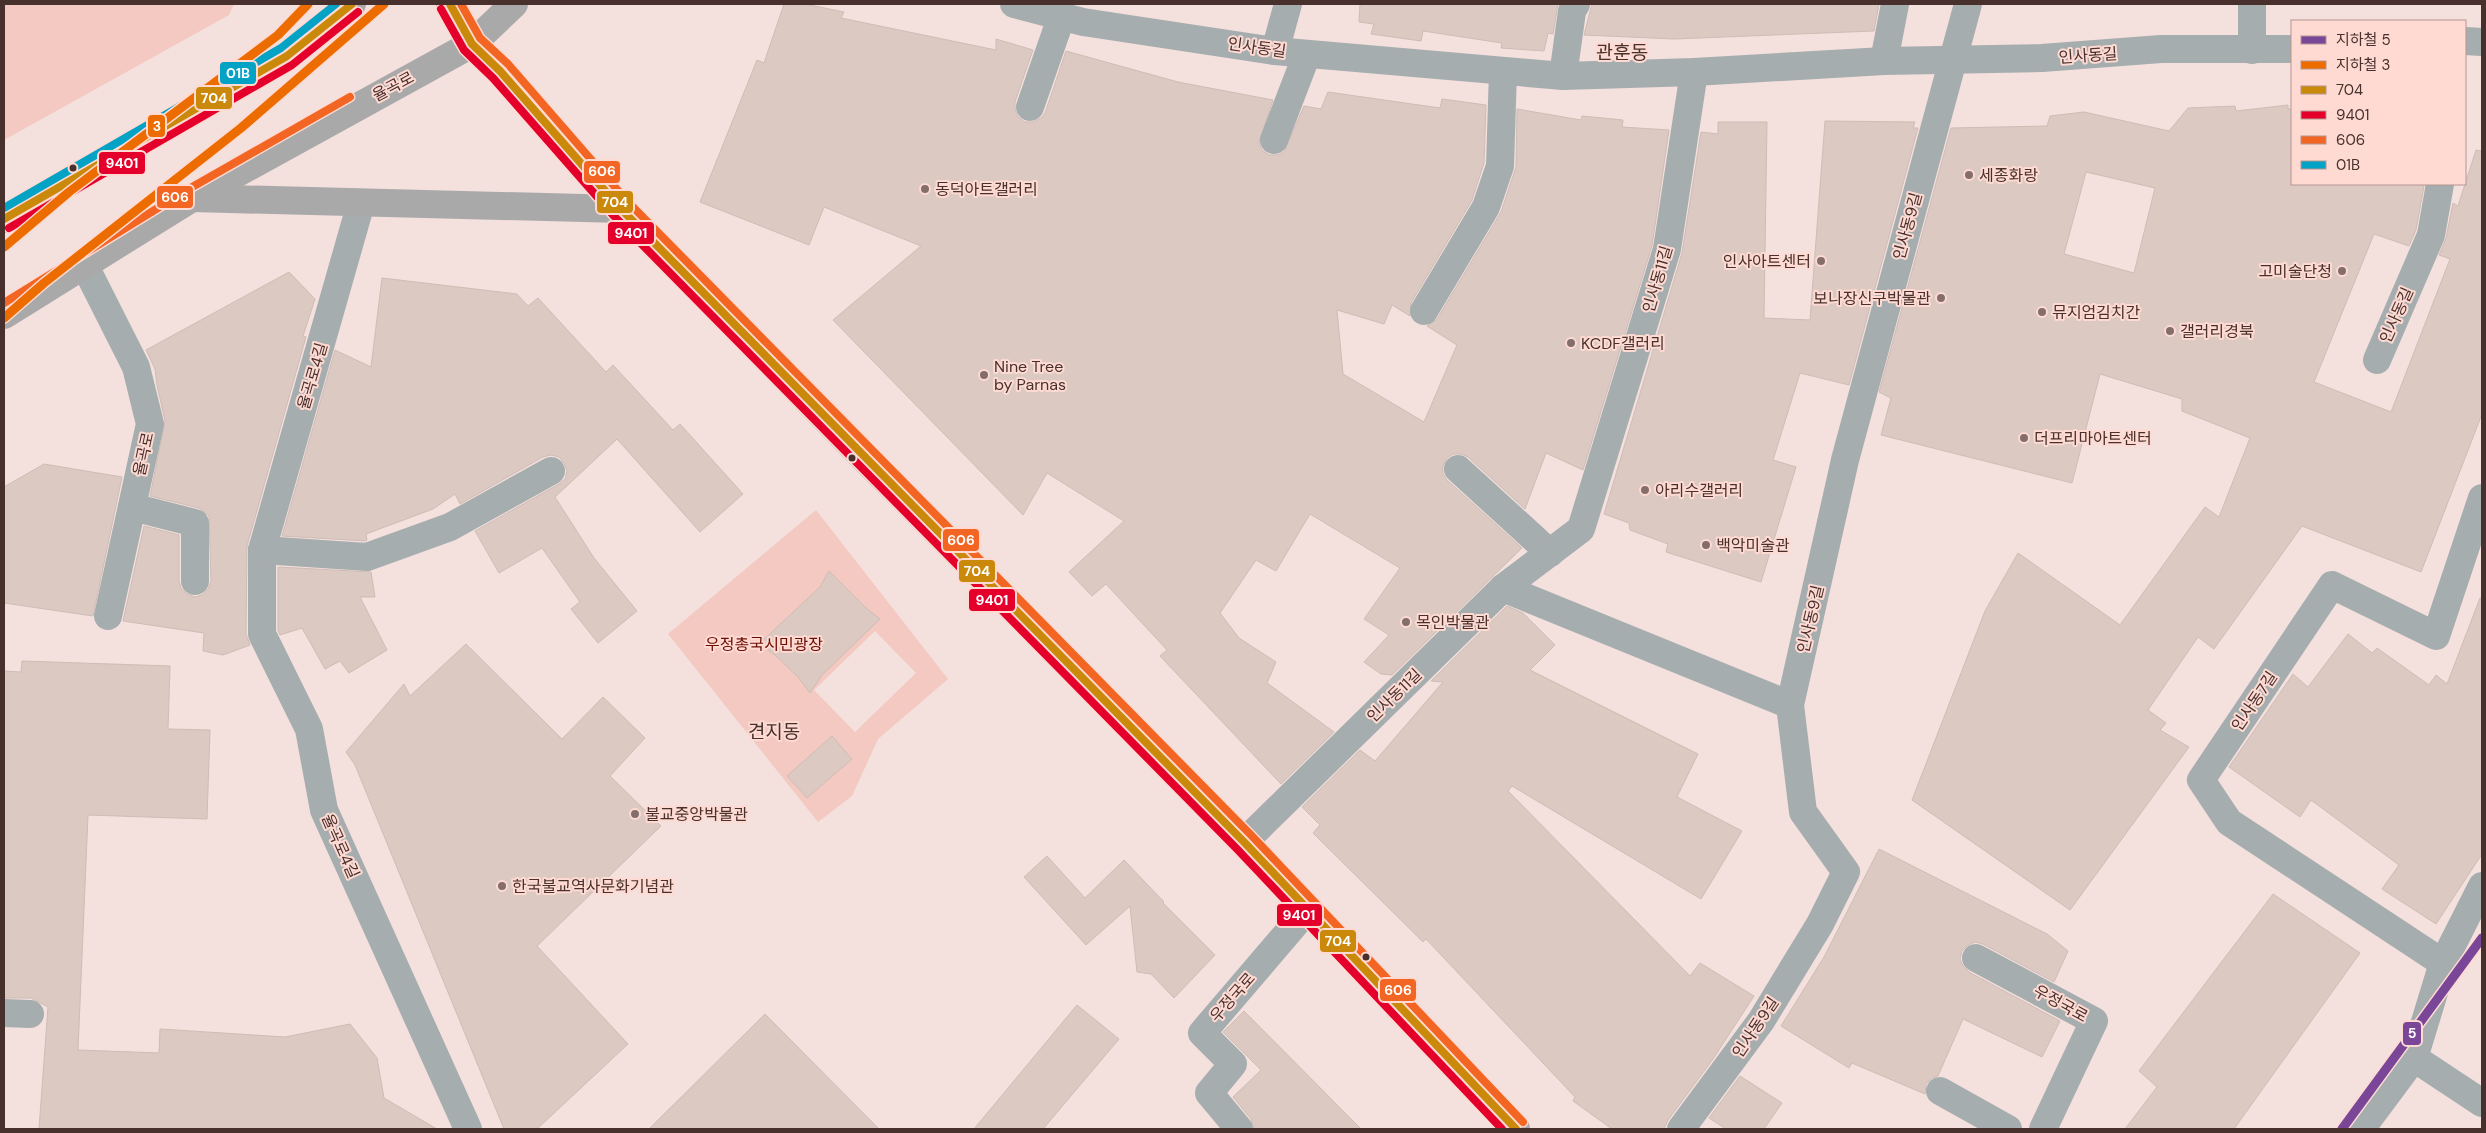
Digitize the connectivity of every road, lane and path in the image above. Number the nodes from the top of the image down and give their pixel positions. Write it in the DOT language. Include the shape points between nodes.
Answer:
graph roads {
  1 [pos="352,4"];
  2 [pos="450,4"];
  3 [pos="514,4"];
  4 [pos="1014,4"];
  5 [pos="1288,4"];
  6 [pos="1576,4"];
  7 [pos="1895,4"];
  8 [pos="1968,4"];
  9 [pos="2252,4"];
  10 [pos="1079,13"];
  11 [pos="472,44"];
  12 [pos="2291,49"];
  13 [pos="2252,50"];
  14 [pos="1275,51"];
  15 [pos="1307,54"];
  16 [pos="1884,61"];
  17 [pos="1952,61"];
  18 [pos="1503,71"];
  19 [pos="1694,72"];
  20 [pos="1563,76"];
  21 [pos="1030,107"];
  22 [pos="1274,140"];
  23 [pos="2440,185"];
  24 [pos="192,198"];
  25 [pos="362,202"];
  26 [pos="620,209"];
  27 [pos="4,219"];
  28 [pos="84,264"];
  29 [pos="1424,311"];
  30 [pos="4,315"];
  31 [pos="2376,360"];
  32 [pos="1458,469"];
  33 [pos="551,471"];
  34 [pos="2482,498"];
  35 [pos="132,507"];
  36 [pos="262,550"];
  37 [pos="1550,553"];
  38 [pos="195,582"];
  39 [pos="1503,588"];
  40 [pos="108,616"];
  41 [pos="1790,705"];
  42 [pos="1244,842"];
  43 [pos="2482,886"];
  44 [pos="1308,909"];
  45 [pos="1976,958"];
  46 [pos="2443,963"];
  47 [pos="2414,1058"];
  48 [pos="1940,1091"];
  49 [pos="2482,1102"];
  50 [pos="468,1129"];
  51 [pos="1239,1129"];
  52 [pos="1516,1129"];
  53 [pos="1681,1129"];
  54 [pos="2008,1129"];
  55 [pos="2043,1129"];
  56 [pos="2360,1129"];
  1 -- 27 [label="main road" via="286,56"];
  2 -- 11 [label="main road"];
  3 -- 11 [label="main road, 율곡로"];
  4 -- 10 [label="street, 인사동길"];
  5 -- 14 [label="street"];
  6 -- 20 [label="street" via="1572,11"];
  7 -- 16 [label="street"];
  8 -- 17 [label="street, 인사동9길"];
  9 -- 13 [label="street"];
  10 -- 14 [label="street, 인사동길"];
  10 -- 21 [label="street"];
  11 -- 24 [label="main road, 율곡로"];
  11 -- 26 [label="main road" via="500,71"];
  12 -- 13 [label="street, 인사동길"];
  13 -- 17 [label="street, 인사동길" via="2161,49"];
  14 -- 15 [label="street, 인사동길"];
  15 -- 18 [label="street, 인사동길"];
  15 -- 22 [label="street"];
  16 -- 17 [label="street, 인사동길"];
  16 -- 19 [label="street, 인사동길"];
  17 -- 41 [label="street, 인사동9길" via="1845,460"];
  18 -- 20 [label="street, 인사동길"];
  18 -- 29 [label="street" via="1500,166 1486,207"];
  19 -- 20 [label="street, 인사동길"];
  19 -- 37 [label="street, 인사동11길" via="1668,249 1582,529"];
  23 -- 31 [label="street, 인사동길" via="2431,235"];
  24 -- 25 [label="main road"];
  24 -- 28 [label="main road, 율곡로"];
  25 -- 26 [label="main road"];
  25 -- 36 [label="street, 율곡로4길"];
  26 -- 42 [label="main road"];
  28 -- 30 [label="main road, 율곡로"];
  28 -- 35 [label="street, 율곡로" via="136,367 150,424"];
  32 -- 37 [label="street"];
  33 -- 36 [label="street" via="450,527 367,556"];
  34 -- 46 [label="street, 인사동7길" via="2436,636 2332,585 2201,780 2229,822"];
  35 -- 38 [label="street" via="195,523"];
  35 -- 40 [label="street, 율곡로"];
  36 -- 50 [label="street, 율곡로4길" via="262,634 309,729 324,810"];
  37 -- 39 [label="street, 인사동11길"];
  39 -- 41 [label="street"];
  39 -- 42 [label="street, 인사동11길"];
  41 -- 53 [label="street, 인사동9길" via="1803,812 1846,872 1820,924 1762,1022"];
  42 -- 44 [label="main road"];
  43 -- 46 [label="street"];
  44 -- 51 [label="street, 우정국로" via="1202,1033 1233,1064 1209,1093"];
  44 -- 52 [label="main road"];
  45 -- 55 [label="street, 우정국로" via="2094,1021"];
  46 -- 47 [label="street"];
  47 -- 49 [label="street"];
  47 -- 56 [label="street"];
  48 -- 54 [label="street"];
}
